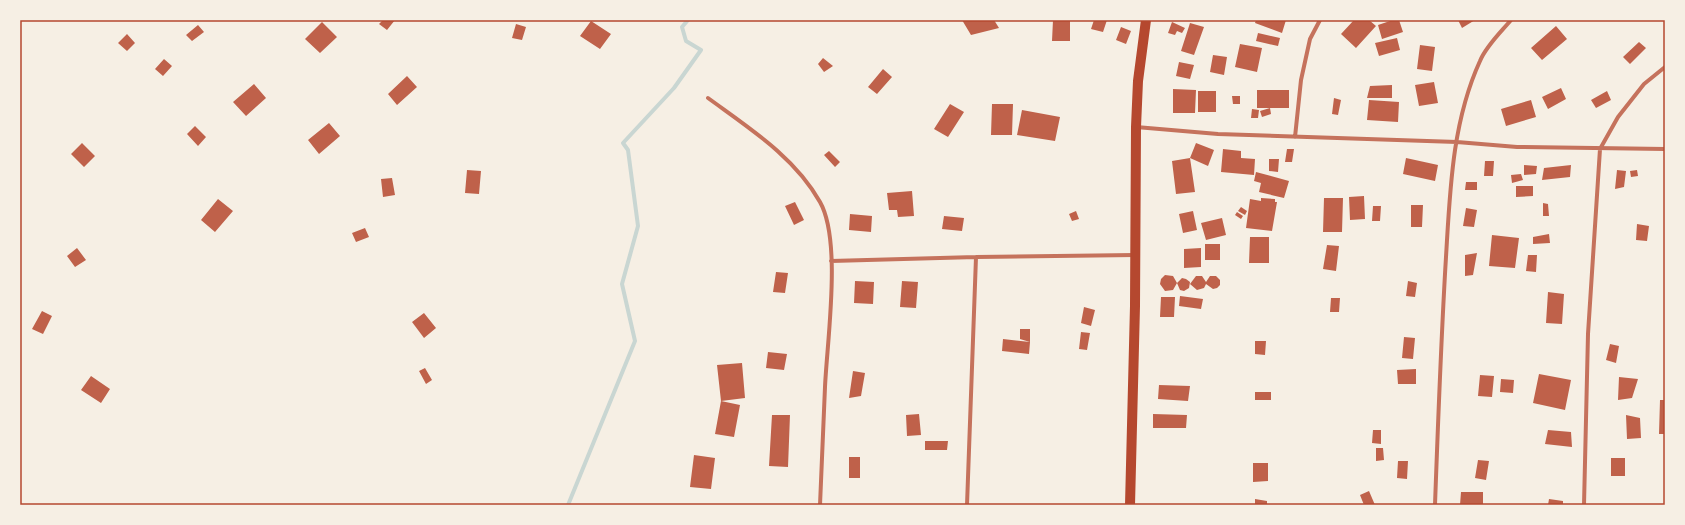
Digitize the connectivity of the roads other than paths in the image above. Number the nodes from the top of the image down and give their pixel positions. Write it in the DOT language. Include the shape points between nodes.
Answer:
graph roads {
  1 [pos="1146,20"];
  2 [pos="1320,20"];
  3 [pos="1511,20"];
  4 [pos="1665,67"];
  5 [pos="708,98"];
  6 [pos="1136,127"];
  7 [pos="1295,137"];
  8 [pos="1456,142"];
  9 [pos="1665,149"];
  10 [pos="1600,150"];
  11 [pos="1136,255"];
  12 [pos="976,257"];
  13 [pos="831,261"];
  14 [pos="820,505"];
  15 [pos="967,505"];
  16 [pos="1130,505"];
  17 [pos="1435,505"];
  18 [pos="1584,505"];
  1 -- 6 [label="main road" via="1138,81"];
  2 -- 7 [label="street" via="1310,39"];
  3 -- 8 [label="street" via="1480,59 1465,102"];
  4 -- 10 [label="street" via="1644,84 1622,111"];
  5 -- 13 [label="street" via="762,137 808,182 828,221"];
  6 -- 7 [label="street"];
  6 -- 11 [label="main road"];
  7 -- 8 [label="street"];
  8 -- 10 [label="street"];
  8 -- 17 [label="street" via="1444,285"];
  9 -- 10 [label="street"];
  10 -- 18 [label="street" via="1588,334"];
  11 -- 12 [label="street"];
  11 -- 16 [label="main road"];
  12 -- 13 [label="street"];
  12 -- 15 [label="street"];
  13 -- 14 [label="street"];
}
